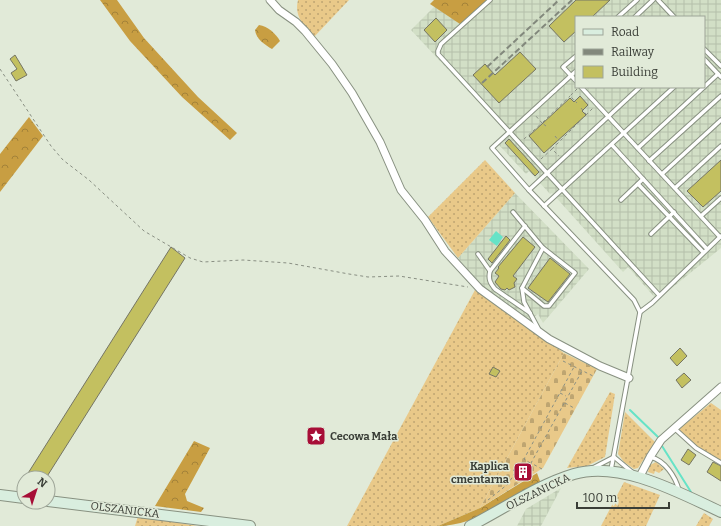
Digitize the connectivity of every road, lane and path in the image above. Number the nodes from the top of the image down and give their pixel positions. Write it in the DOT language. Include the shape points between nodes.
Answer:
graph roads {
  1 [pos="270,0"];
  2 [pos="490,0"];
  3 [pos="637,0"];
  4 [pos="654,0"];
  5 [pos="658,0"];
  6 [pos="619,16"];
  7 [pos="636,16"];
  8 [pos="673,16"];
  9 [pos="705,50"];
  10 [pos="575,57"];
  11 [pos="705,60"];
  12 [pos="721,66"];
  13 [pos="0,69"];
  14 [pos="575,72"];
  15 [pos="718,74"];
  16 [pos="571,76"];
  17 [pos="721,77"];
  18 [pos="575,80"];
  19 [pos="705,86"];
  20 [pos="579,88"];
  21 [pos="581,88"];
  22 [pos="639,88"];
  23 [pos="673,88"];
  24 [pos="703,88"];
  25 [pos="570,96"];
  26 [pos="721,96"];
  27 [pos="577,103"];
  28 [pos="597,104"];
  29 [pos="581,108"];
  30 [pos="532,111"];
  31 [pos="586,114"];
  32 [pos="608,116"];
  33 [pos="721,120"];
  34 [pos="542,123"];
  35 [pos="546,126"];
  36 [pos="509,132"];
  37 [pos="625,134"];
  38 [pos="555,136"];
  39 [pos="560,141"];
  40 [pos="519,143"];
  41 [pos="612,145"];
  42 [pos="721,146"];
  43 [pos="638,148"];
  44 [pos="552,149"];
  45 [pos="562,159"];
  46 [pos="650,161"];
  47 [pos="537,162"];
  48 [pos="547,173"];
  49 [pos="662,174"];
  50 [pos="643,179"];
  51 [pos="638,184"];
  52 [pos="675,188"];
  53 [pos="529,190"];
  54 [pos="562,190"];
  55 [pos="721,198"];
  56 [pos="621,200"];
  57 [pos="544,206"];
  58 [pos="513,212"];
  59 [pos="674,212"];
  60 [pos="701,216"];
  61 [pos="669,217"];
  62 [pos="525,226"];
  63 [pos="651,234"];
  64 [pos="721,237"];
  65 [pos="543,248"];
  66 [pos="707,249"];
  67 [pos="703,252"];
  68 [pos="478,254"];
  69 [pos="490,271"];
  70 [pos="522,288"];
  71 [pos="480,289"];
  72 [pos="660,295"];
  73 [pos="640,312"];
  74 [pos="530,314"];
  75 [pos="538,330"];
  76 [pos="563,361"];
  77 [pos="574,367"];
  78 [pos="582,370"];
  79 [pos="593,376"];
  80 [pos="629,378"];
  81 [pos="721,387"];
  82 [pos="560,393"];
  83 [pos="567,397"];
  84 [pos="564,403"];
  85 [pos="574,408"];
  86 [pos="674,428"];
  87 [pos="614,457"];
  88 [pos="650,457"];
  89 [pos="524,459"];
  90 [pos="531,463"];
  91 [pos="721,463"];
  92 [pos="542,469"];
  93 [pos="588,471"];
  94 [pos="611,471"];
  95 [pos="639,478"];
  96 [pos="680,493"];
  97 [pos="0,495"];
  98 [pos="16,497"];
  99 [pos="488,500"];
  100 [pos="56,502"];
  101 [pos="721,512"];
  102 [pos="250,526"];
  103 [pos="470,526"];
  1 -- 71 [label="street" via="305,31 332,64 369,124 401,190 445,251"];
  2 -- 36 [label="lane" via="441,44 438,51 441,58"];
  3 -- 6 [label="lane"];
  4 -- 7 [label="lane"];
  5 -- 8 [label="lane"];
  9 -- 12 [label="lane"];
  10 -- 16 [label="lane" via="563,67"];
  11 -- 15 [label="lane"];
  13 -- 71 [label="path" via="63,160 89,180 139,227 190,258 203,262 282,262 368,277 399,276"];
  14 -- 16 [label="lane"];
  15 -- 17 [label="lane"];
  15 -- 19 [label="lane"];
  16 -- 18 [label="lane"];
  16 -- 30 [label="lane"];
  20 -- 25 [label="path"];
  21 -- 28 [label="lane"];
  22 -- 32 [label="lane"];
  23 -- 37 [label="lane"];
  24 -- 43 [label="lane"];
  25 -- 27 [label="path"];
  25 -- 34 [label="path"];
  26 -- 46 [label="lane"];
  28 -- 31 [label="path"];
  28 -- 32 [label="lane"];
  29 -- 31 [label="path"];
  30 -- 34 [label="path"];
  30 -- 36 [label="lane"];
  31 -- 39 [label="path"];
  32 -- 37 [label="lane"];
  32 -- 45 [label="lane"];
  33 -- 49 [label="lane"];
  34 -- 35 [label="path"];
  34 -- 40 [label="path"];
  36 -- 40 [label="lane"];
  36 -- 53 [label="lane" via="492,148"];
  37 -- 41 [label="lane"];
  37 -- 43 [label="lane"];
  38 -- 39 [label="path"];
  39 -- 44 [label="path"];
  40 -- 47 [label="lane"];
  41 -- 50 [label="lane"];
  41 -- 54 [label="lane"];
  42 -- 52 [label="lane"];
  43 -- 46 [label="lane"];
  44 -- 45 [label="path"];
  44 -- 47 [label="path"];
  45 -- 48 [label="lane"];
  46 -- 49 [label="lane"];
  47 -- 48 [label="lane"];
  48 -- 53 [label="lane"];
  48 -- 54 [label="lane"];
  49 -- 52 [label="lane"];
  50 -- 51 [label="lane"];
  50 -- 59 [label="lane"];
  51 -- 56 [label="lane"];
  51 -- 61 [label="lane"];
  52 -- 60 [label="lane"];
  53 -- 57 [label="lane"];
  54 -- 57 [label="lane"];
  54 -- 72 [label="lane"];
  55 -- 60 [label="lane"];
  57 -- 73 [label="lane" via="634,300"];
  58 -- 62 [label="lane"];
  59 -- 61 [label="lane"];
  59 -- 66 [label="lane"];
  60 -- 64 [label="lane"];
  61 -- 63 [label="lane"];
  61 -- 67 [label="lane"];
  62 -- 65 [label="lane"];
  62 -- 69 [label="lane"];
  64 -- 66 [label="lane"];
  65 -- 70 [label="lane"];
  65 -- 70 [label="lane" via="575,273 549,306 544,306"];
  66 -- 67 [label="lane"];
  67 -- 72 [label="lane"];
  68 -- 69 [label="lane"];
  69 -- 74 [label="lane" via="490,281 495,289"];
  70 -- 74 [label="lane"];
  71 -- 75 [label="street"];
  72 -- 73 [label="lane"];
  73 -- 80 [label="lane"];
  74 -- 75 [label="lane"];
  75 -- 80 [label="street" via="570,351"];
  76 -- 77 [label="path"];
  77 -- 78 [label="path"];
  77 -- 82 [label="path"];
  78 -- 79 [label="path"];
  78 -- 83 [label="path"];
  80 -- 87 [label="lane"];
  81 -- 86 [label="street"];
  82 -- 83 [label="path"];
  82 -- 89 [label="path"];
  83 -- 84 [label="path"];
  84 -- 85 [label="path"];
  84 -- 90 [label="path"];
  86 -- 88 [label="street" via="661,440"];
  86 -- 91 [label="lane" via="696,448"];
  87 -- 93 [label="lane"];
  87 -- 94 [label="lane"];
  87 -- 95 [label="lane"];
  88 -- 95 [label="street"];
  88 -- 96 [label="lane" via="664,464"];
  89 -- 90 [label="path"];
  89 -- 99 [label="path" via="508,484"];
  90 -- 92 [label="path"];
  93 -- 94 [label="street, OLSZANICKA"];
  93 -- 103 [label="street, OLSZANICKA" via="568,475"];
  94 -- 95 [label="street, OLSZANICKA"];
  95 -- 96 [label="street, OLSZANICKA"];
  96 -- 101 [label="street, OLSZANICKA"];
  97 -- 98 [label="street"];
  100 -- 102 [label="street, OLSZANICKA"];
}
